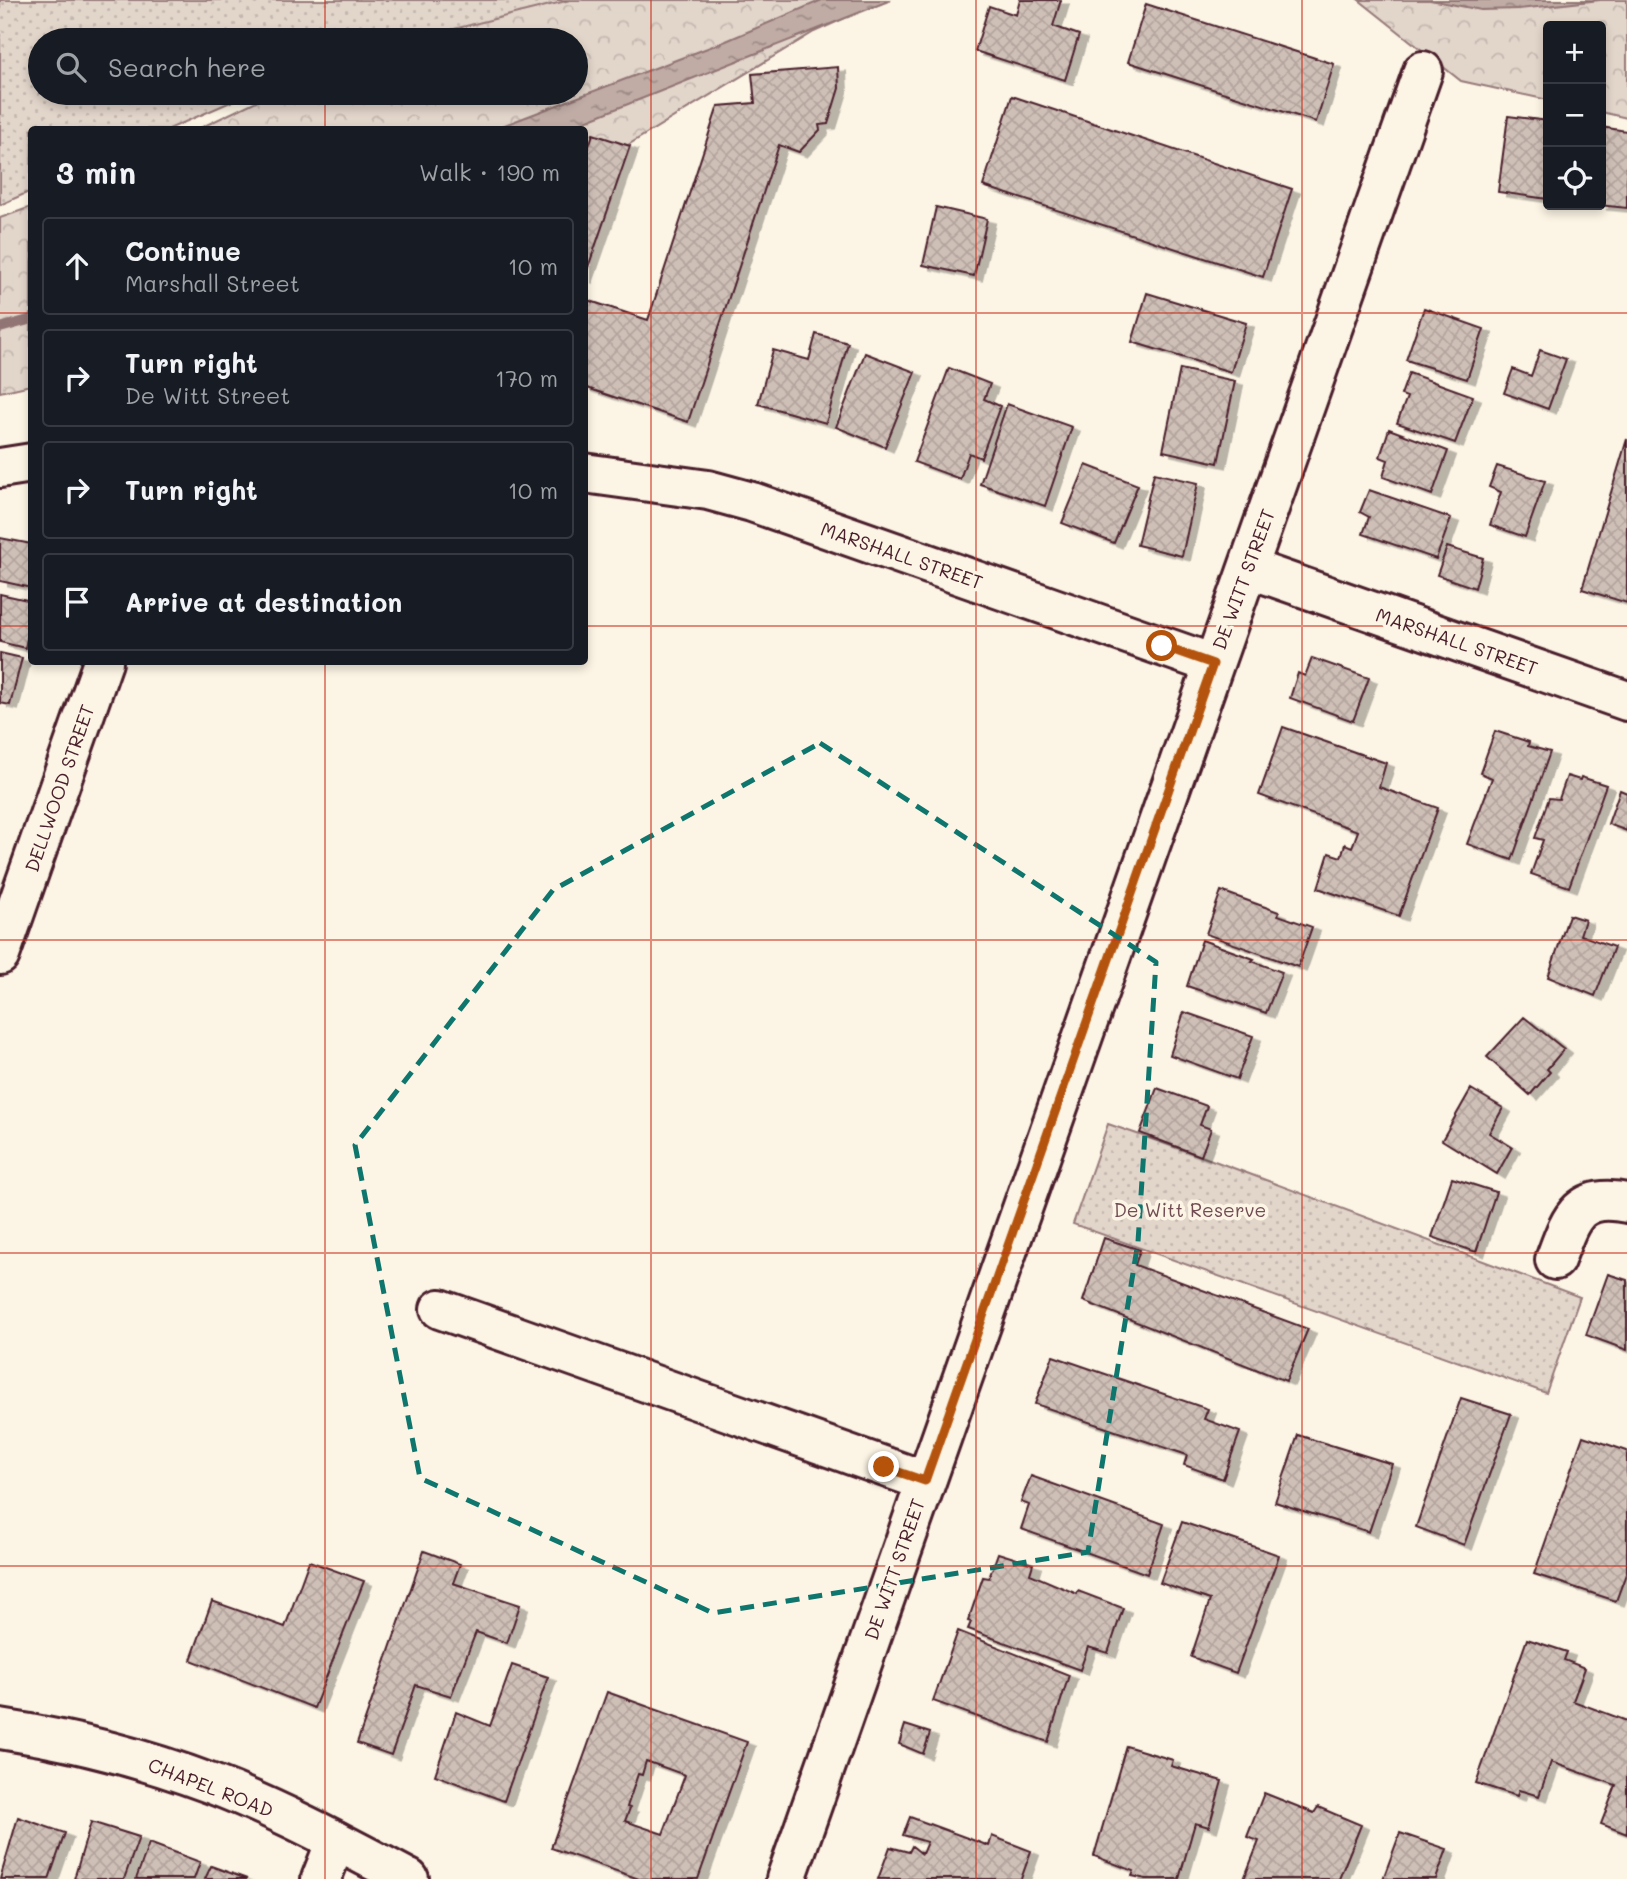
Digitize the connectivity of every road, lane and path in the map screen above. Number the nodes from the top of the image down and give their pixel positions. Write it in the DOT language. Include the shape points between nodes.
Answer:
graph roads {
  1 [pos="1423,71"];
  2 [pos="28,464"];
  3 [pos="0,468"];
  4 [pos="588,474"];
  5 [pos="1248,568"];
  6 [pos="1213,664"];
  7 [pos="102,665"];
  8 [pos="1627,701"];
  9 [pos="0,955"];
  10 [pos="1627,1203"];
  11 [pos="1555,1260"];
  12 [pos="440,1309"];
  13 [pos="925,1481"];
  14 [pos="0,1729"];
  15 [pos="336,1841"];
  16 [pos="321,1879"];
  17 [pos="409,1879"];
  18 [pos="786,1879"];
  1 -- 5 [label="street, DE WITT STREET"];
  2 -- 3 [label="street"];
  4 -- 6 [label="street, MARSHALL STREET" via="708,490 752,502"];
  5 -- 6 [label="street, DE WITT STREET"];
  5 -- 8 [label="street, MARSHALL STREET"];
  6 -- 13 [label="street, DE WITT STREET"];
  7 -- 9 [label="street, DELLWOOD STREET"];
  10 -- 11 [label="street" via="1612,1199 1586,1204 1568,1225"];
  12 -- 13 [label="street"];
  13 -- 18 [label="street, DE WITT STREET"];
  14 -- 15 [label="street, CHAPEL ROAD" via="79,1743 166,1767 249,1799"];
  15 -- 16 [label="street"];
  15 -- 17 [label="street, CHAPEL ROAD"];
}
